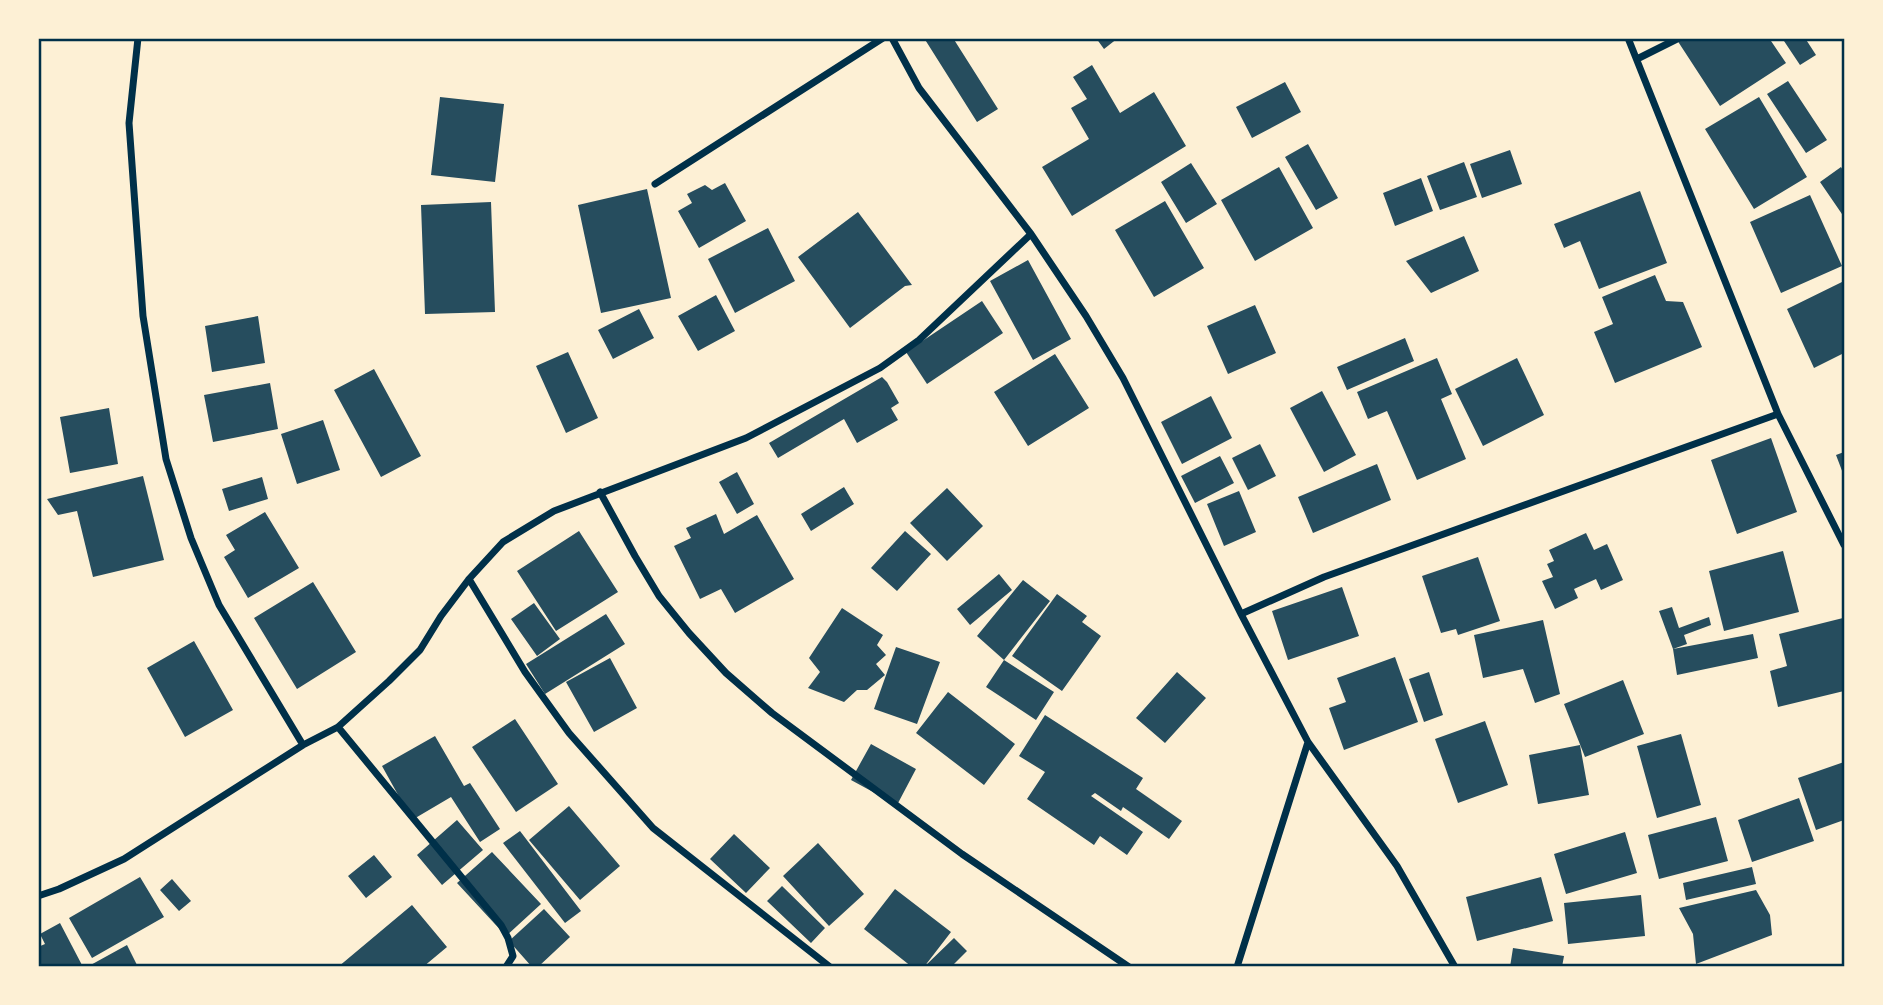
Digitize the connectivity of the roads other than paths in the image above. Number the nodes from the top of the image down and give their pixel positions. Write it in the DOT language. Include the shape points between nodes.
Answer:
graph roads {
  1 [pos="138,38"];
  2 [pos="883,38"];
  3 [pos="892,38"];
  4 [pos="1628,38"];
  5 [pos="1679,38"];
  6 [pos="1637,59"];
  7 [pos="655,184"];
  8 [pos="1031,234"];
  9 [pos="1778,414"];
  10 [pos="600,492"];
  11 [pos="1844,545"];
  12 [pos="469,579"];
  13 [pos="1241,614"];
  14 [pos="338,727"];
  15 [pos="1308,742"];
  16 [pos="303,745"];
  17 [pos="38,896"];
  18 [pos="506,967"];
  19 [pos="830,967"];
  20 [pos="1129,967"];
  21 [pos="1237,967"];
  22 [pos="1455,967"];
  1 -- 16 [label="street" via="129,123 143,316 166,459 219,605"];
  2 -- 7 [label="street"];
  3 -- 8 [label="street" via="919,88"];
  4 -- 6 [label="street"];
  5 -- 6 [label="street"];
  6 -- 9 [label="street"];
  8 -- 10 [label="street" via="919,340 880,368 746,438"];
  8 -- 13 [label="street" via="1123,378"];
  9 -- 11 [label="street"];
  9 -- 13 [label="street" via="1324,577"];
  10 -- 12 [label="street" via="554,511 503,542"];
  10 -- 20 [label="street" via="659,596 726,673 772,713 962,853"];
  12 -- 14 [label="street" via="420,650"];
  12 -- 19 [label="street" via="525,672 569,733 653,828"];
  13 -- 15 [label="street"];
  14 -- 16 [label="street"];
  14 -- 18 [label="street" via="500,925 513,956"];
  15 -- 21 [label="street"];
  15 -- 22 [label="street" via="1397,866"];
  16 -- 17 [label="street" via="124,859"];
}
